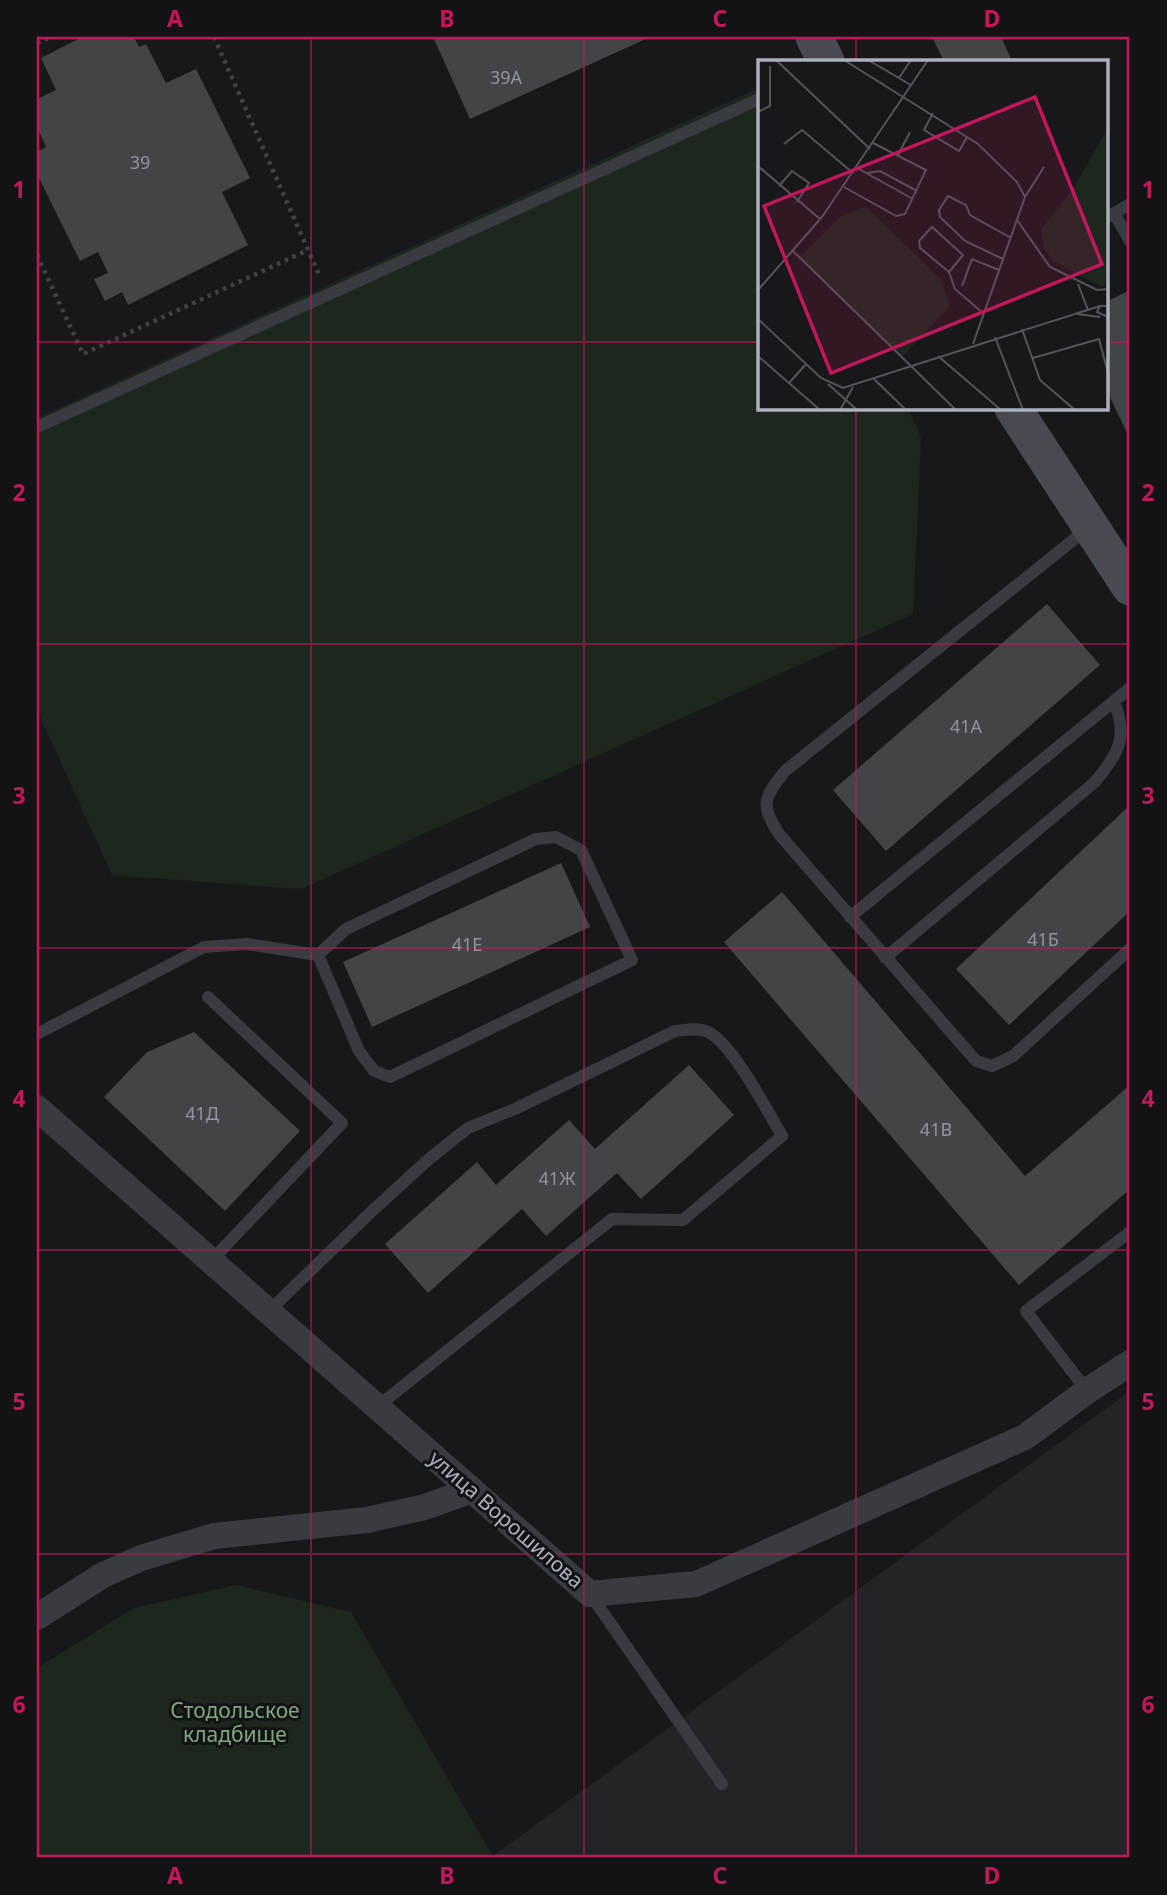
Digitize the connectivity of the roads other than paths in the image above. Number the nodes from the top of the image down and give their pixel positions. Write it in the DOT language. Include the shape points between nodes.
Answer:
graph roads {
  1 [pos="814,37"];
  2 [pos="826,60"];
  3 [pos="758,99"];
  4 [pos="1130,204"];
  5 [pos="1110,215"];
  6 [pos="1130,241"];
  7 [pos="1014,410"];
  8 [pos="37,427"];
  9 [pos="1090,527"];
  10 [pos="1130,587"];
  11 [pos="1130,688"];
  12 [pos="1114,702"];
  13 [pos="850,916"];
  14 [pos="1130,949"];
  15 [pos="318,955"];
  16 [pos="886,958"];
  17 [pos="208,997"];
  18 [pos="37,1034"];
  19 [pos="37,1108"];
  20 [pos="1130,1232"];
  21 [pos="211,1261"];
  22 [pos="269,1311"];
  23 [pos="1130,1363"];
  24 [pos="1087,1391"];
  25 [pos="377,1407"];
  26 [pos="472,1490"];
  27 [pos="590,1594"];
  28 [pos="37,1617"];
  29 [pos="722,1784"];
  1 -- 2 [label="street"];
  3 -- 8 [label="lane"];
  4 -- 5 [label="lane"];
  5 -- 6 [label="lane"];
  7 -- 9 [label="street"];
  9 -- 10 [label="street"];
  9 -- 13 [label="lane" via="785,771 767,794 767,816 779,834"];
  11 -- 12 [label="lane"];
  12 -- 13 [label="lane"];
  12 -- 16 [label="lane" via="1122,739 1114,759 1096,782"];
  13 -- 16 [label="lane"];
  14 -- 16 [label="lane" via="1013,1056 992,1066 976,1061"];
  15 -- 15 [label="lane" via="346,929 536,839 556,837 581,850 632,960 390,1077 374,1071 359,1051"];
  15 -- 18 [label="lane" via="247,944 204,947"];
  17 -- 21 [label="lane" via="342,1123"];
  19 -- 21 [label="street, улица Ворошилова"];
  20 -- 24 [label="lane" via="1026,1311"];
  21 -- 22 [label="street, улица Ворошилова"];
  22 -- 25 [label="street, улица Ворошилова"];
  22 -- 25 [label="lane" via="372,1211 468,1128 675,1031 708,1032 719,1041 742,1069 782,1136 683,1220 612,1219"];
  23 -- 24 [label="street, улица Ворошилова"];
  24 -- 27 [label="street, улица Ворошилова" via="1025,1437 696,1584"];
  25 -- 26 [label="street, улица Ворошилова"];
  26 -- 27 [label="street, улица Ворошилова"];
  26 -- 28 [label="street" via="367,1520 214,1536 103,1575"];
  27 -- 29 [label="lane"];
}
